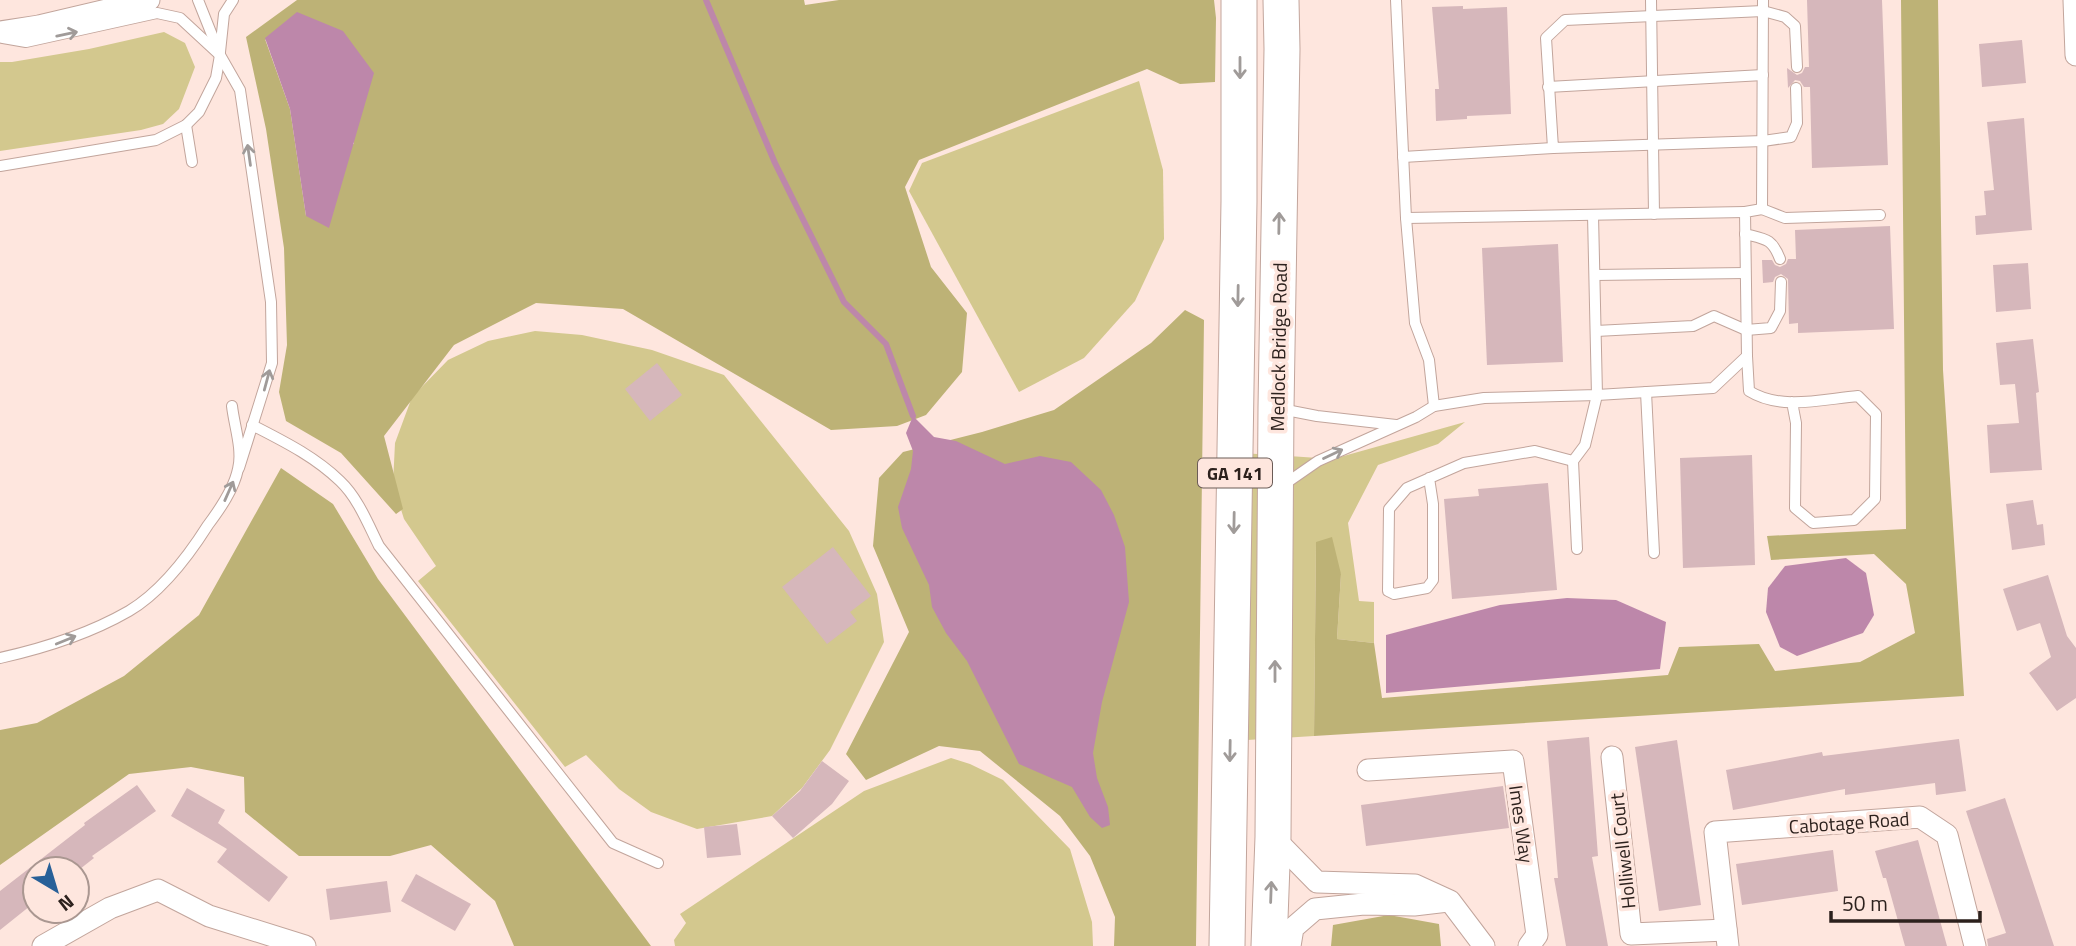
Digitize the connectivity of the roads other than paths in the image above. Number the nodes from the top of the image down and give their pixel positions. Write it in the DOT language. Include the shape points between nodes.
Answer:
graph roads {
  1 [pos="149,0"];
  2 [pos="198,0"];
  3 [pos="233,0"];
  4 [pos="1239,0"];
  5 [pos="1281,0"];
  6 [pos="1396,0"];
  7 [pos="1651,0"];
  8 [pos="2074,0"];
  9 [pos="1763,5"];
  10 [pos="1651,16"];
  11 [pos="0,32"];
  12 [pos="0,37"];
  13 [pos="220,55"];
  14 [pos="2076,55"];
  15 [pos="1797,67"];
  16 [pos="1763,75"];
  17 [pos="1652,81"];
  18 [pos="1548,87"];
  19 [pos="1796,88"];
  20 [pos="186,125"];
  21 [pos="1763,141"];
  22 [pos="1653,144"];
  23 [pos="1553,148"];
  24 [pos="1403,157"];
  25 [pos="192,162"];
  26 [pos="0,166"];
  27 [pos="1762,209"];
  28 [pos="1745,212"];
  29 [pos="1654,214"];
  30 [pos="1594,215"];
  31 [pos="1880,215"];
  32 [pos="1406,218"];
  33 [pos="1745,234"];
  34 [pos="1780,259"];
  35 [pos="1745,273"];
  36 [pos="1595,275"];
  37 [pos="1781,282"];
  38 [pos="1746,330"];
  39 [pos="1596,331"];
  40 [pos="1747,356"];
  41 [pos="1646,392"];
  42 [pos="1597,395"];
  43 [pos="1792,402"];
  44 [pos="232,406"];
  45 [pos="1434,406"];
  46 [pos="1276,408"];
  47 [pos="252,425"];
  48 [pos="1395,425"];
  49 [pos="1573,461"];
  50 [pos="239,468"];
  51 [pos="1429,478"];
  52 [pos="1276,491"];
  53 [pos="1577,550"];
  54 [pos="1654,554"];
  55 [pos="0,658"];
  56 [pos="1612,757"];
  57 [pos="1368,770"];
  58 [pos="1273,837"];
  59 [pos="658,863"];
  60 [pos="1450,901"];
  61 [pos="1727,938"];
  62 [pos="43,946"];
  63 [pos="305,946"];
  64 [pos="1227,946"];
  65 [pos="1269,946"];
  66 [pos="1290,946"];
  67 [pos="1484,946"];
  68 [pos="1529,946"];
  69 [pos="1975,946"];
  1 -- 11 [label="street"];
  2 -- 13 [label="lane"];
  3 -- 13 [label="lane" via="224,14"];
  4 -- 64 [label="highway, GA 141, one-way"];
  46 -- 5 [label="highway, Medlock Bridge Road / GA 141, one-way"];
  6 -- 24 [label="lane"];
  7 -- 10 [label="lane"];
  8 -- 14 [label="street"];
  9 -- 10 [label="lane"];
  9 -- 15 [label="lane" via="1795,26"];
  9 -- 16 [label="lane"];
  10 -- 17 [label="lane"];
  10 -- 18 [label="lane" via="1564,20 1546,38"];
  12 -- 13 [label="lane, one-way" via="26,42 157,13 180,18"];
  13 -- 20 [label="lane" via="216,78 199,113"];
  47 -- 13 [label="lane, one-way" via="272,363 271,302 240,90"];
  16 -- 17 [label="lane"];
  16 -- 21 [label="lane"];
  17 -- 18 [label="lane"];
  17 -- 22 [label="lane"];
  18 -- 23 [label="lane"];
  19 -- 21 [label="lane" via="1797,123 1791,137"];
  20 -- 25 [label="lane"];
  20 -- 26 [label="lane" via="156,139"];
  21 -- 22 [label="lane"];
  21 -- 27 [label="lane"];
  22 -- 23 [label="lane"];
  22 -- 29 [label="lane"];
  23 -- 24 [label="lane"];
  24 -- 32 [label="lane"];
  27 -- 28 [label="lane"];
  27 -- 31 [label="lane" via="1786,218"];
  28 -- 29 [label="lane"];
  28 -- 33 [label="lane"];
  29 -- 30 [label="lane"];
  30 -- 32 [label="lane"];
  30 -- 36 [label="lane"];
  32 -- 45 [label="lane" via="1415,323 1429,360"];
  33 -- 34 [label="lane" via="1775,244"];
  33 -- 35 [label="lane"];
  35 -- 36 [label="lane"];
  35 -- 38 [label="lane"];
  36 -- 39 [label="lane"];
  37 -- 38 [label="lane" via="1780,311 1771,328"];
  38 -- 39 [label="lane" via="1714,316 1693,326"];
  38 -- 40 [label="lane"];
  39 -- 42 [label="lane"];
  40 -- 41 [label="lane" via="1713,388"];
  40 -- 43 [label="lane" via="1749,391 1762,399"];
  41 -- 42 [label="lane"];
  41 -- 54 [label="lane"];
  42 -- 45 [label="lane" via="1484,398"];
  42 -- 49 [label="lane" via="1585,445"];
  43 -- 43 [label="lane" via="1858,396 1877,414 1875,499 1854,520 1813,523 1795,508"];
  44 -- 50 [label="lane"];
  45 -- 48 [label="lane"];
  46 -- 48 [label="lane"];
  46 -- 52 [label="highway, Medlock Bridge Road / GA 141"];
  47 -- 50 [label="lane"];
  47 -- 59 [label="lane" via="304,452 341,482 379,546 613,843"];
  52 -- 48 [label="lane, one-way" via="1318,461"];
  49 -- 51 [label="lane" via="1535,451 1464,463"];
  49 -- 53 [label="lane"];
  55 -- 50 [label="lane, one-way" via="45,648 131,610 170,577 200,538"];
  51 -- 51 [label="lane" via="1407,488 1388,509 1388,591 1394,594 1427,588 1433,580"];
  58 -- 52 [label="highway, Medlock Bridge Road / GA 141, one-way"];
  56 -- 61 [label="street, Holliwell Court" via="1631,934"];
  57 -- 68 [label="street, Imes Way" via="1513,761 1537,935"];
  58 -- 60 [label="street" via="1317,882 1415,885"];
  65 -- 58 [label="highway, Medlock Bridge Road / GA 141, one-way"];
  60 -- 66 [label="street" via="1315,909 1293,928"];
  60 -- 67 [label="street"];
  61 -- 69 [label="street, Cabotage Road" via="1715,831 1920,817 1947,835"];
  62 -- 63 [label="street" via="110,908 158,890 209,916"];
}
